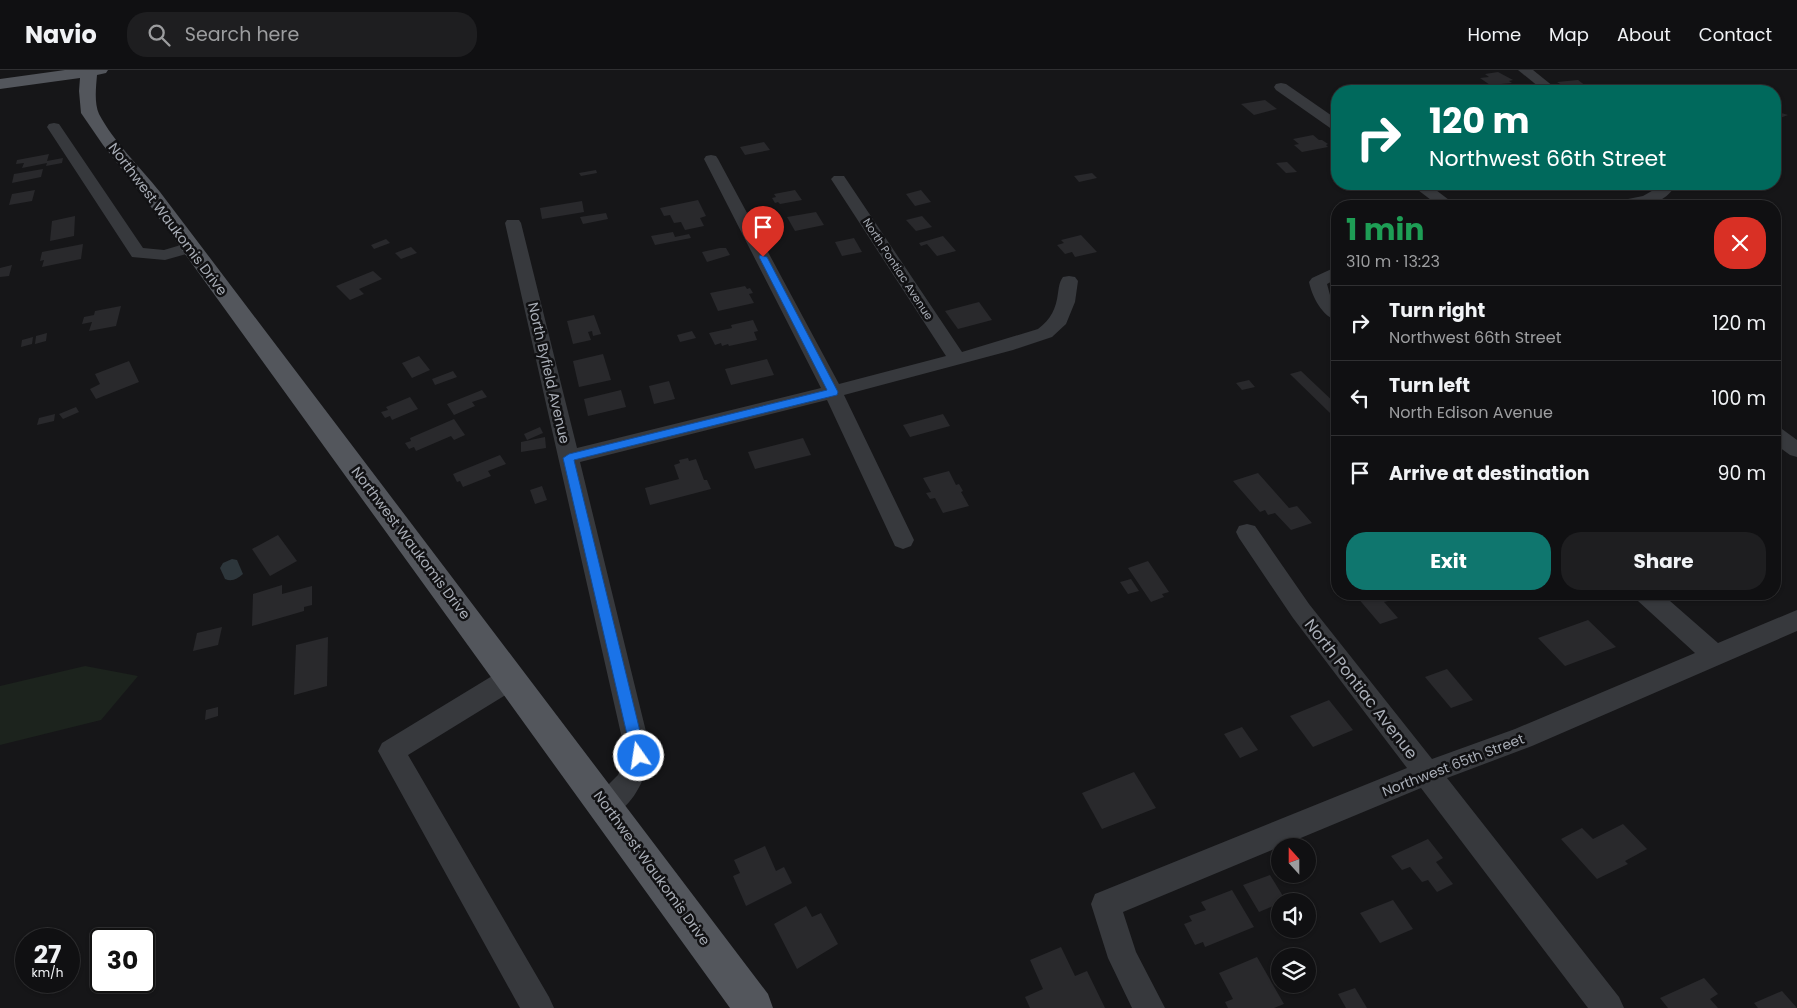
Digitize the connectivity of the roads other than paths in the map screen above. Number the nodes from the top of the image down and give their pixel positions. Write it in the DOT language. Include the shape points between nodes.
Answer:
graph roads {
  1 [pos="30,70"];
  2 [pos="93,70"];
  3 [pos="1525,70"];
  4 [pos="0,74"];
  5 [pos="0,84"];
  6 [pos="1544,85"];
  7 [pos="1280,87"];
  8 [pos="1331,122"];
  9 [pos="54,127"];
  10 [pos="711,159"];
  11 [pos="839,179"];
  12 [pos="1426,190"];
  13 [pos="1663,190"];
  14 [pos="1441,200"];
  15 [pos="1648,200"];
  16 [pos="513,223"];
  17 [pos="191,247"];
  18 [pos="1331,275"];
  19 [pos="1069,281"];
  20 [pos="1331,307"];
  21 [pos="957,359"];
  22 [pos="833,392"];
  23 [pos="1781,438"];
  24 [pos="1797,450"];
  25 [pos="569,458"];
  26 [pos="1247,532"];
  27 [pos="903,540"];
  28 [pos="1653,600"];
  29 [pos="1797,620"];
  30 [pos="1714,655"];
  31 [pos="511,678"];
  32 [pos="1427,773"];
  33 [pos="606,806"];
  34 [pos="538,1008"];
  35 [pos="754,1008"];
  36 [pos="1149,1008"];
  37 [pos="1608,1008"];
  1 -- 4 [label="main road"];
  2 -- 5 [label="main road, Northwest Waukomis Drive"];
  2 -- 17 [label="main road, Northwest Waukomis Drive" via="87,91 90,113"];
  3 -- 6 [label="street"];
  7 -- 8 [label="street"];
  9 -- 17 [label="street" via="138,253 165,255"];
  10 -- 22 [label="street"];
  11 -- 21 [label="street, North Pontiac Avenue"];
  12 -- 14 [label="street"];
  13 -- 15 [label="street" via="1661,195"];
  16 -- 25 [label="street, North Byfield Avenue"];
  17 -- 31 [label="main road, Northwest Waukomis Drive"];
  18 -- 20 [label="street" via="1318,282 1322,296"];
  19 -- 21 [label="street" via="1066,302 1056,324 1045,332"];
  21 -- 22 [label="street"];
  22 -- 25 [label="street"];
  22 -- 27 [label="street"];
  23 -- 24 [label="street"];
  25 -- 33 [label="street, North Byfield Avenue" via="639,756 629,783"];
  26 -- 32 [label="street, North Pontiac Avenue" via="1301,611"];
  28 -- 30 [label="street"];
  29 -- 30 [label="street, Northwest 65th Street"];
  30 -- 32 [label="street, Northwest 65th Street" via="1523,738"];
  31 -- 33 [label="main road, Northwest Waukomis Drive"];
  31 -- 34 [label="street" via="390,750"];
  32 -- 36 [label="street, Northwest 65th Street" via="1106,904 1123,958"];
  32 -- 37 [label="street, North Pontiac Avenue"];
  33 -- 35 [label="main road, Northwest Waukomis Drive"];
}
